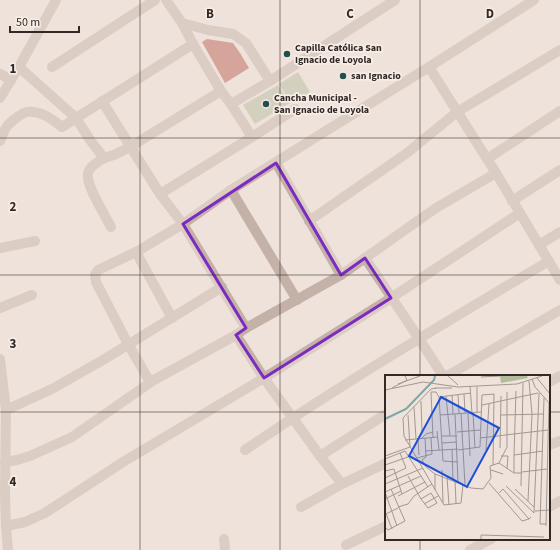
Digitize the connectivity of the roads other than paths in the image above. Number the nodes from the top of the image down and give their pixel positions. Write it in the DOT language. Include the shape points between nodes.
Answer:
graph roads {
  1 [pos="56,0"];
  2 [pos="155,0"];
  3 [pos="166,0"];
  4 [pos="395,0"];
  5 [pos="534,0"];
  6 [pos="182,23"];
  7 [pos="193,44"];
  8 [pos="560,50"];
  9 [pos="19,67"];
  10 [pos="52,67"];
  11 [pos="429,67"];
  12 [pos="0,74"];
  13 [pos="11,80"];
  14 [pos="270,81"];
  15 [pos="221,90"];
  16 [pos="0,98"];
  17 [pos="102,101"];
  18 [pos="231,104"];
  19 [pos="295,109"];
  20 [pos="560,110"];
  21 [pos="457,112"];
  22 [pos="76,118"];
  23 [pos="252,137"];
  24 [pos="0,141"];
  25 [pos="130,147"];
  26 [pos="104,158"];
  27 [pos="486,159"];
  28 [pos="276,162"];
  29 [pos="560,170"];
  30 [pos="496,173"];
  31 [pos="231,190"];
  32 [pos="160,194"];
  33 [pos="512,201"];
  34 [pos="520,213"];
  35 [pos="309,221"];
  36 [pos="183,224"];
  37 [pos="111,227"];
  38 [pos="560,232"];
  39 [pos="35,241"];
  40 [pos="539,245"];
  41 [pos="0,248"];
  42 [pos="136,252"];
  43 [pos="365,258"];
  44 [pos="549,261"];
  45 [pos="341,275"];
  46 [pos="560,280"];
  47 [pos="222,287"];
  48 [pos="32,294"];
  49 [pos="392,298"];
  50 [pos="297,300"];
  51 [pos="0,308"];
  52 [pos="560,310"];
  53 [pos="172,318"];
  54 [pos="246,328"];
  55 [pos="236,335"];
  56 [pos="420,338"];
  57 [pos="128,344"];
  58 [pos="0,362"];
  59 [pos="442,375"];
  60 [pos="449,375"];
  61 [pos="560,376"];
  62 [pos="264,378"];
  63 [pos="550,381"];
  64 [pos="150,382"];
  65 [pos="6,410"];
  66 [pos="385,415"];
  67 [pos="293,417"];
  68 [pos="3,430"];
  69 [pos="244,450"];
  70 [pos="320,456"];
  71 [pos="5,462"];
  72 [pos="385,463"];
  73 [pos="342,484"];
  74 [pos="560,501"];
  75 [pos="550,506"];
  76 [pos="301,507"];
  77 [pos="3,511"];
  78 [pos="6,526"];
  79 [pos="385,526"];
  80 [pos="224,539"];
  81 [pos="489,540"];
  82 [pos="346,545"];
  83 [pos="476,546"];
  84 [pos="8,550"];
  85 [pos="225,550"];
  1 -- 9 [label="street"];
  2 -- 10 [label="street"];
  3 -- 6 [label="street"];
  4 -- 14 [label="street"];
  5 -- 11 [label="street"];
  6 -- 7 [label="street"];
  6 -- 14 [label="street" via="233,34 246,43"];
  7 -- 15 [label="street"];
  7 -- 17 [label="street"];
  8 -- 21 [label="street"];
  9 -- 13 [label="street"];
  9 -- 22 [label="street"];
  11 -- 21 [label="street"];
  11 -- 28 [label="street"];
  12 -- 13 [label="street"];
  13 -- 16 [label="street"];
  14 -- 18 [label="street"];
  15 -- 18 [label="street"];
  15 -- 25 [label="street"];
  17 -- 22 [label="street"];
  17 -- 25 [label="street"];
  18 -- 23 [label="street"];
  19 -- 23 [label="street"];
  20 -- 27 [label="street"];
  21 -- 27 [label="street"];
  21 -- 35 [label="street" via="407,153"];
  22 -- 24 [label="street" via="62,127 38,113 26,112 5,128"];
  22 -- 26 [label="street"];
  23 -- 32 [label="street"];
  25 -- 26 [label="street"];
  25 -- 32 [label="street"];
  26 -- 37 [label="street" via="93,165 88,177 90,188"];
  27 -- 30 [label="street"];
  28 -- 31 [label="street"];
  28 -- 35 [label="street"];
  29 -- 33 [label="street"];
  30 -- 33 [label="street"];
  30 -- 43 [label="street" via="436,208"];
  31 -- 36 [label="street"];
  31 -- 50 [label="street"];
  32 -- 36 [label="street"];
  33 -- 34 [label="street"];
  34 -- 40 [label="street"];
  34 -- 49 [label="street"];
  35 -- 45 [label="street"];
  36 -- 42 [label="street"];
  36 -- 47 [label="street"];
  38 -- 40 [label="street"];
  39 -- 41 [label="street"];
  40 -- 44 [label="street"];
  42 -- 53 [label="street"];
  42 -- 57 [label="street" via="98,270 95,275 96,282"];
  43 -- 45 [label="street"];
  43 -- 49 [label="street"];
  44 -- 46 [label="street"];
  44 -- 56 [label="street"];
  45 -- 50 [label="street"];
  47 -- 53 [label="street"];
  47 -- 54 [label="street"];
  48 -- 51 [label="street"];
  49 -- 56 [label="street"];
  49 -- 62 [label="street"];
  50 -- 54 [label="street"];
  52 -- 60 [label="street"];
  53 -- 57 [label="street"];
  54 -- 55 [label="street"];
  55 -- 62 [label="street"];
  55 -- 64 [label="street"];
  56 -- 59 [label="street"];
  56 -- 67 [label="street"];
  57 -- 64 [label="street"];
  57 -- 65 [label="street" via="52,389"];
  58 -- 65 [label="street"];
  61 -- 63 [label="street"];
  62 -- 67 [label="street"];
  62 -- 78 [label="street" via="123,462 45,513 25,522"];
  64 -- 71 [label="street" via="72,437 30,456"];
  65 -- 68 [label="street"];
  66 -- 70 [label="street"];
  67 -- 69 [label="street"];
  67 -- 70 [label="street"];
  68 -- 71 [label="street"];
  70 -- 73 [label="street"];
  71 -- 77 [label="street"];
  72 -- 73 [label="street"];
  73 -- 76 [label="street"];
  74 -- 75 [label="street"];
  77 -- 78 [label="street"];
  78 -- 84 [label="street"];
  79 -- 82 [label="street"];
  80 -- 85 [label="street"];
  81 -- 83 [label="street"];
}
